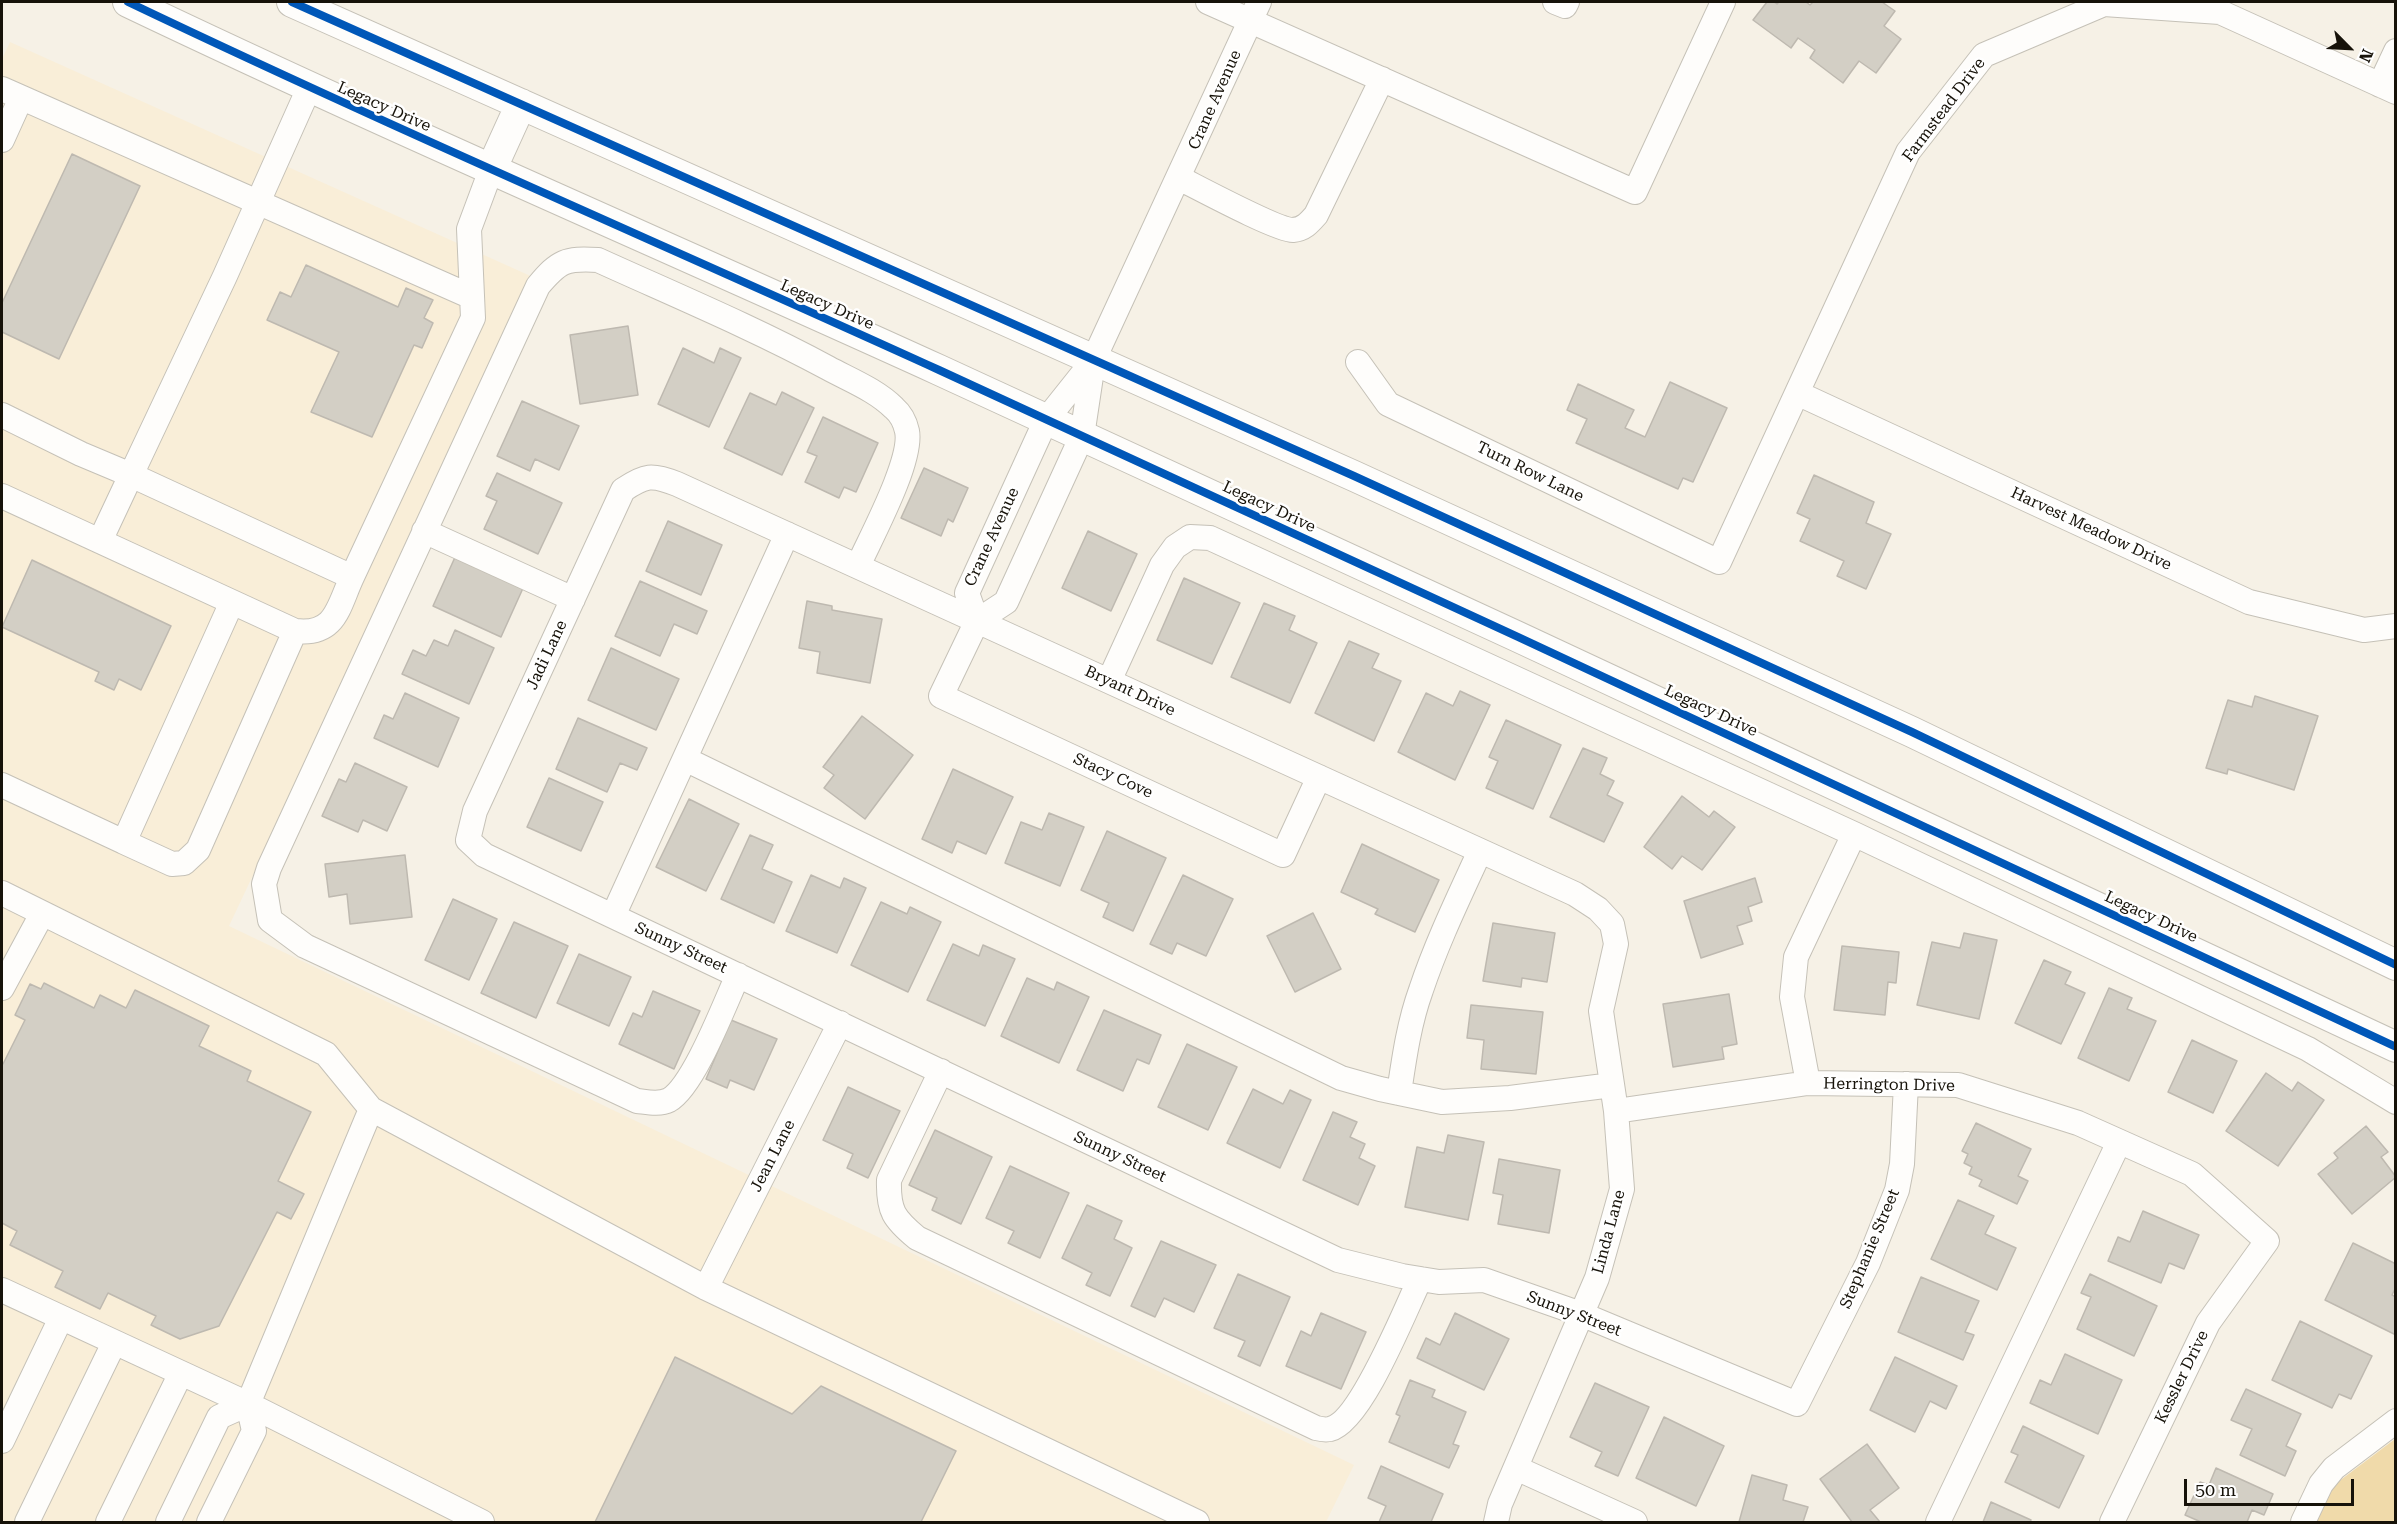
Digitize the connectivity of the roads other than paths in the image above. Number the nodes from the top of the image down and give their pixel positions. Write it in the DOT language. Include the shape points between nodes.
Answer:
graph roads {
  1 [pos="128,2"];
  2 [pos="292,2"];
  3 [pos="1208,2"];
  4 [pos="1723,2"];
  5 [pos="1255,11"];
  6 [pos="2396,51"];
  7 [pos="1382,79"];
  8 [pos="309,88"];
  9 [pos="2388,88"];
  10 [pos="11,94"];
  11 [pos="521,104"];
  12 [pos="2,140"];
  13 [pos="491,170"];
  14 [pos="1179,178"];
  15 [pos="258,202"];
  16 [pos="472,297"];
  17 [pos="1093,361"];
  18 [pos="1358,362"];
  19 [pos="1797,393"];
  20 [pos="2,415"];
  21 [pos="1046,420"];
  22 [pos="1082,436"];
  23 [pos="131,475"];
  24 [pos="639,479"];
  25 [pos="2,496"];
  26 [pos="424,531"];
  27 [pos="787,534"];
  28 [pos="100,542"];
  29 [pos="1719,562"];
  30 [pos="858,567"];
  31 [pos="352,577"];
  32 [pos="573,599"];
  33 [pos="232,602"];
  34 [pos="976,621"];
  35 [pos="2396,626"];
  36 [pos="295,631"];
  37 [pos="1109,681"];
  38 [pos="685,759"];
  39 [pos="1319,777"];
  40 [pos="2,785"];
  41 [pos="1854,834"];
  42 [pos="468,840"];
  43 [pos="124,842"];
  44 [pos="1480,851"];
  45 [pos="2,893"];
  46 [pos="42,914"];
  47 [pos="613,916"];
  48 [pos="1612,924"];
  49 [pos="2396,965"];
  50 [pos="738,975"];
  51 [pos="2,988"];
  52 [pos="840,1023"];
  53 [pos="2396,1047"];
  54 [pos="941,1071"];
  55 [pos="1808,1083"];
  56 [pos="1906,1084"];
  57 [pos="1612,1085"];
  58 [pos="1399,1093"];
  59 [pos="2396,1102"];
  60 [pos="371,1109"];
  61 [pos="1616,1111"];
  62 [pos="2119,1142"];
  63 [pos="2267,1241"];
  64 [pos="1420,1279"];
  65 [pos="706,1288"];
  66 [pos="2,1290"];
  67 [pos="1581,1314"];
  68 [pos="61,1318"];
  69 [pos="114,1343"];
  70 [pos="181,1373"];
  71 [pos="248,1404"];
  72 [pos="1797,1404"];
  73 [pos="2396,1421"];
  74 [pos="2,1441"];
  75 [pos="1516,1468"];
  76 [pos="2121,1520"];
  77 [pos="27,1522"];
  78 [pos="108,1522"];
  79 [pos="168,1522"];
  80 [pos="209,1522"];
  81 [pos="482,1522"];
  82 [pos="1197,1522"];
  83 [pos="1496,1522"];
  84 [pos="1635,1522"];
  85 [pos="1938,1522"];
  86 [pos="2303,1522"];
  1 -- 8 [label="main road, Legacy Drive"];
  2 -- 11 [label="main road"];
  3 -- 5 [label="street"];
  4 -- 7 [label="street" via="1635,192"];
  5 -- 7 [label="street"];
  5 -- 14 [label="street, Crane Avenue"];
  6 -- 9 [label="street"];
  7 -- 14 [label="street" via="1316,215 1304,228 1292,230"];
  8 -- 13 [label="main road, Legacy Drive"];
  8 -- 15 [label="street"];
  9 -- 19 [label="street, Farmstead Drive" via="2220,12 2104,4 1984,55 1908,152"];
  10 -- 12 [label="street"];
  10 -- 15 [label="street"];
  11 -- 13 [label="main road"];
  11 -- 17 [label="main road"];
  13 -- 16 [label="street" via="469,229"];
  13 -- 21 [label="main road, Legacy Drive"];
  14 -- 17 [label="street, Crane Avenue"];
  15 -- 16 [label="street"];
  15 -- 23 [label="street"];
  16 -- 31 [label="street" via="473,318"];
  17 -- 21 [label="street, Crane Avenue"];
  17 -- 22 [label="street, Crane Avenue"];
  17 -- 49 [label="main road" via="1912,732"];
  18 -- 29 [label="street, Turn Row Lane" via="1388,404"];
  19 -- 29 [label="street, Farmstead Drive"];
  19 -- 35 [label="street, Harvest Meadow Drive" via="2249,602 2364,630"];
  20 -- 23 [label="street"];
  21 -- 22 [label="main road, Legacy Drive"];
  21 -- 34 [label="street, Crane Avenue" via="967,593"];
  22 -- 34 [label="street, Crane Avenue" via="1006,602"];
  22 -- 53 [label="main road, Legacy Drive"];
  23 -- 28 [label="street"];
  23 -- 31 [label="street"];
  24 -- 27 [label="street, Bryant Drive" via="657,476"];
  24 -- 32 [label="street, Jadi Lane" via="623,490"];
  25 -- 28 [label="street"];
  26 -- 30 [label="street" via="538,286 563,261 598,260 796,351 877,394 895,408 908,433 906,453"];
  26 -- 32 [label="street"];
  26 -- 50 [label="street" via="269,868 264,884 270,920 305,946 646,1102 669,1100 692,1074"];
  27 -- 30 [label="street, Bryant Drive"];
  27 -- 38 [label="street"];
  28 -- 33 [label="street"];
  30 -- 34 [label="street, Bryant Drive"];
  31 -- 36 [label="street" via="332,621 312,633"];
  32 -- 42 [label="street, Jadi Lane" via="475,810"];
  33 -- 36 [label="street"];
  33 -- 43 [label="street"];
  34 -- 37 [label="street, Bryant Drive"];
  34 -- 39 [label="street, Stacy Cove" via="942,696 1283,855"];
  36 -- 43 [label="street" via="198,850 184,863 172,864"];
  37 -- 39 [label="street, Bryant Drive"];
  37 -- 41 [label="street" via="1162,565 1175,547 1190,537 1210,538"];
  38 -- 47 [label="street"];
  38 -- 58 [label="street" via="1341,1077"];
  39 -- 44 [label="street, Bryant Drive"];
  40 -- 43 [label="street"];
  41 -- 55 [label="street" via="1796,957 1792,997"];
  41 -- 59 [label="street" via="2308,1049"];
  42 -- 47 [label="street, Sunny Street" via="484,855"];
  44 -- 48 [label="street, Bryant Drive" via="1575,894"];
  44 -- 58 [label="street" via="1420,992"];
  45 -- 46 [label="street"];
  46 -- 51 [label="street"];
  46 -- 60 [label="street" via="326,1054"];
  47 -- 50 [label="street, Sunny Street"];
  48 -- 57 [label="street, Linda Lane" via="1616,944 1600,1011"];
  50 -- 52 [label="street, Sunny Street"];
  52 -- 54 [label="street, Sunny Street"];
  52 -- 65 [label="street, Jean Lane"];
  54 -- 64 [label="street, Sunny Street" via="1338,1260"];
  54 -- 64 [label="street" via="889,1180 888,1197 899,1224 917,1238 1316,1428 1330,1429 1339,1424 1366,1393"];
  55 -- 56 [label="street, Herrington Drive"];
  55 -- 61 [label="street, Herrington Drive"];
  56 -- 62 [label="street, Herrington Drive" via="1958,1084 2078,1123"];
  56 -- 72 [label="street, Stephanie Street" via="1897,1190 1868,1263"];
  57 -- 58 [label="street" via="1442,1102"];
  57 -- 61 [label="street, Linda Lane"];
  60 -- 65 [label="street"];
  60 -- 71 [label="street"];
  61 -- 67 [label="street, Linda Lane" via="1622,1189 1597,1278"];
  62 -- 63 [label="street, Herrington Drive" via="2192,1174"];
  62 -- 85 [label="street"];
  63 -- 76 [label="street, Kessler Drive" via="2208,1323"];
  64 -- 67 [label="street, Sunny Street" via="1485,1280"];
  65 -- 82 [label="street"];
  66 -- 68 [label="street"];
  67 -- 72 [label="street, Sunny Street"];
  67 -- 75 [label="street, Linda Lane"];
  68 -- 69 [label="street"];
  68 -- 74 [label="street"];
  69 -- 70 [label="street"];
  69 -- 77 [label="street"];
  70 -- 71 [label="street"];
  70 -- 78 [label="street"];
  71 -- 79 [label="street" via="219,1418"];
  71 -- 80 [label="street" via="254,1431"];
  71 -- 81 [label="street"];
  73 -- 86 [label="street" via="2334,1468 2321,1484"];
  75 -- 83 [label="street, Linda Lane"];
  75 -- 84 [label="street"];
}
